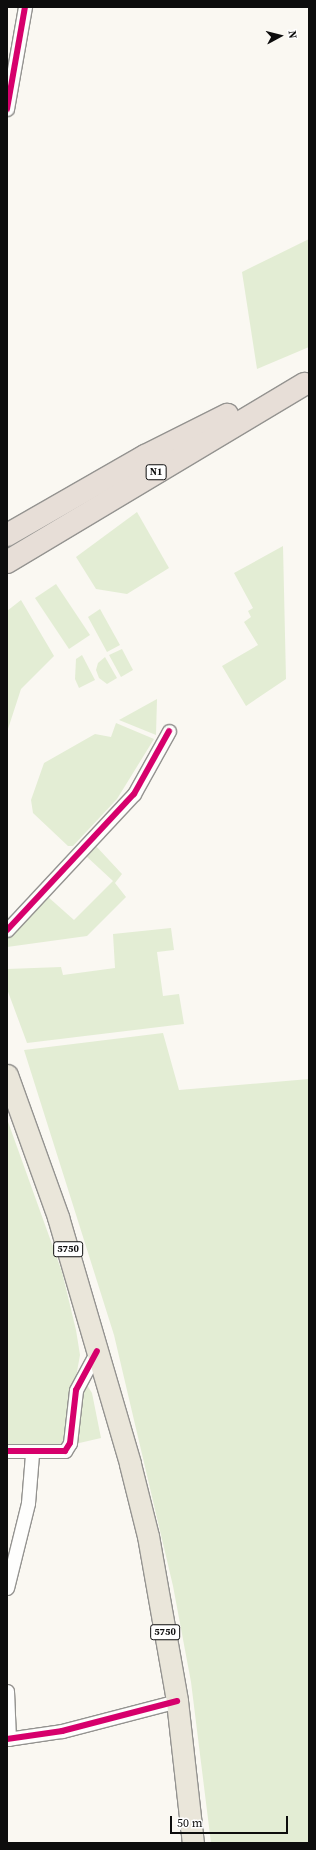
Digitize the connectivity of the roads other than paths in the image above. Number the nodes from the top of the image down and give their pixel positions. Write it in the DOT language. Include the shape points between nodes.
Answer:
graph roads {
  1 [pos="25,7"];
  2 [pos="7,109"];
  3 [pos="307,383"];
  4 [pos="7,535"];
  5 [pos="7,562"];
  6 [pos="169,731"];
  7 [pos="7,930"];
  8 [pos="7,1075"];
  9 [pos="96,1351"];
  10 [pos="7,1451"];
  11 [pos="32,1454"];
  12 [pos="7,1588"];
  13 [pos="7,1691"];
  14 [pos="177,1701"];
  15 [pos="8,1739"];
  16 [pos="193,1843"];
  1 -- 2 [label="street"];
  3 -- 4 [label="highway, N1" via="224,416"];
  3 -- 5 [label="highway, N1"];
  6 -- 7 [label="street" via="134,794"];
  8 -- 9 [label="main road, 5750" via="58,1217"];
  9 -- 11 [label="street" via="76,1390 68,1447 62,1453"];
  9 -- 14 [label="main road, 5750" via="110,1390 148,1536"];
  10 -- 11 [label="street"];
  11 -- 12 [label="street" via="28,1503"];
  13 -- 15 [label="street"];
  14 -- 15 [label="street" via="62,1731"];
  14 -- 16 [label="main road, 5750"];
}
